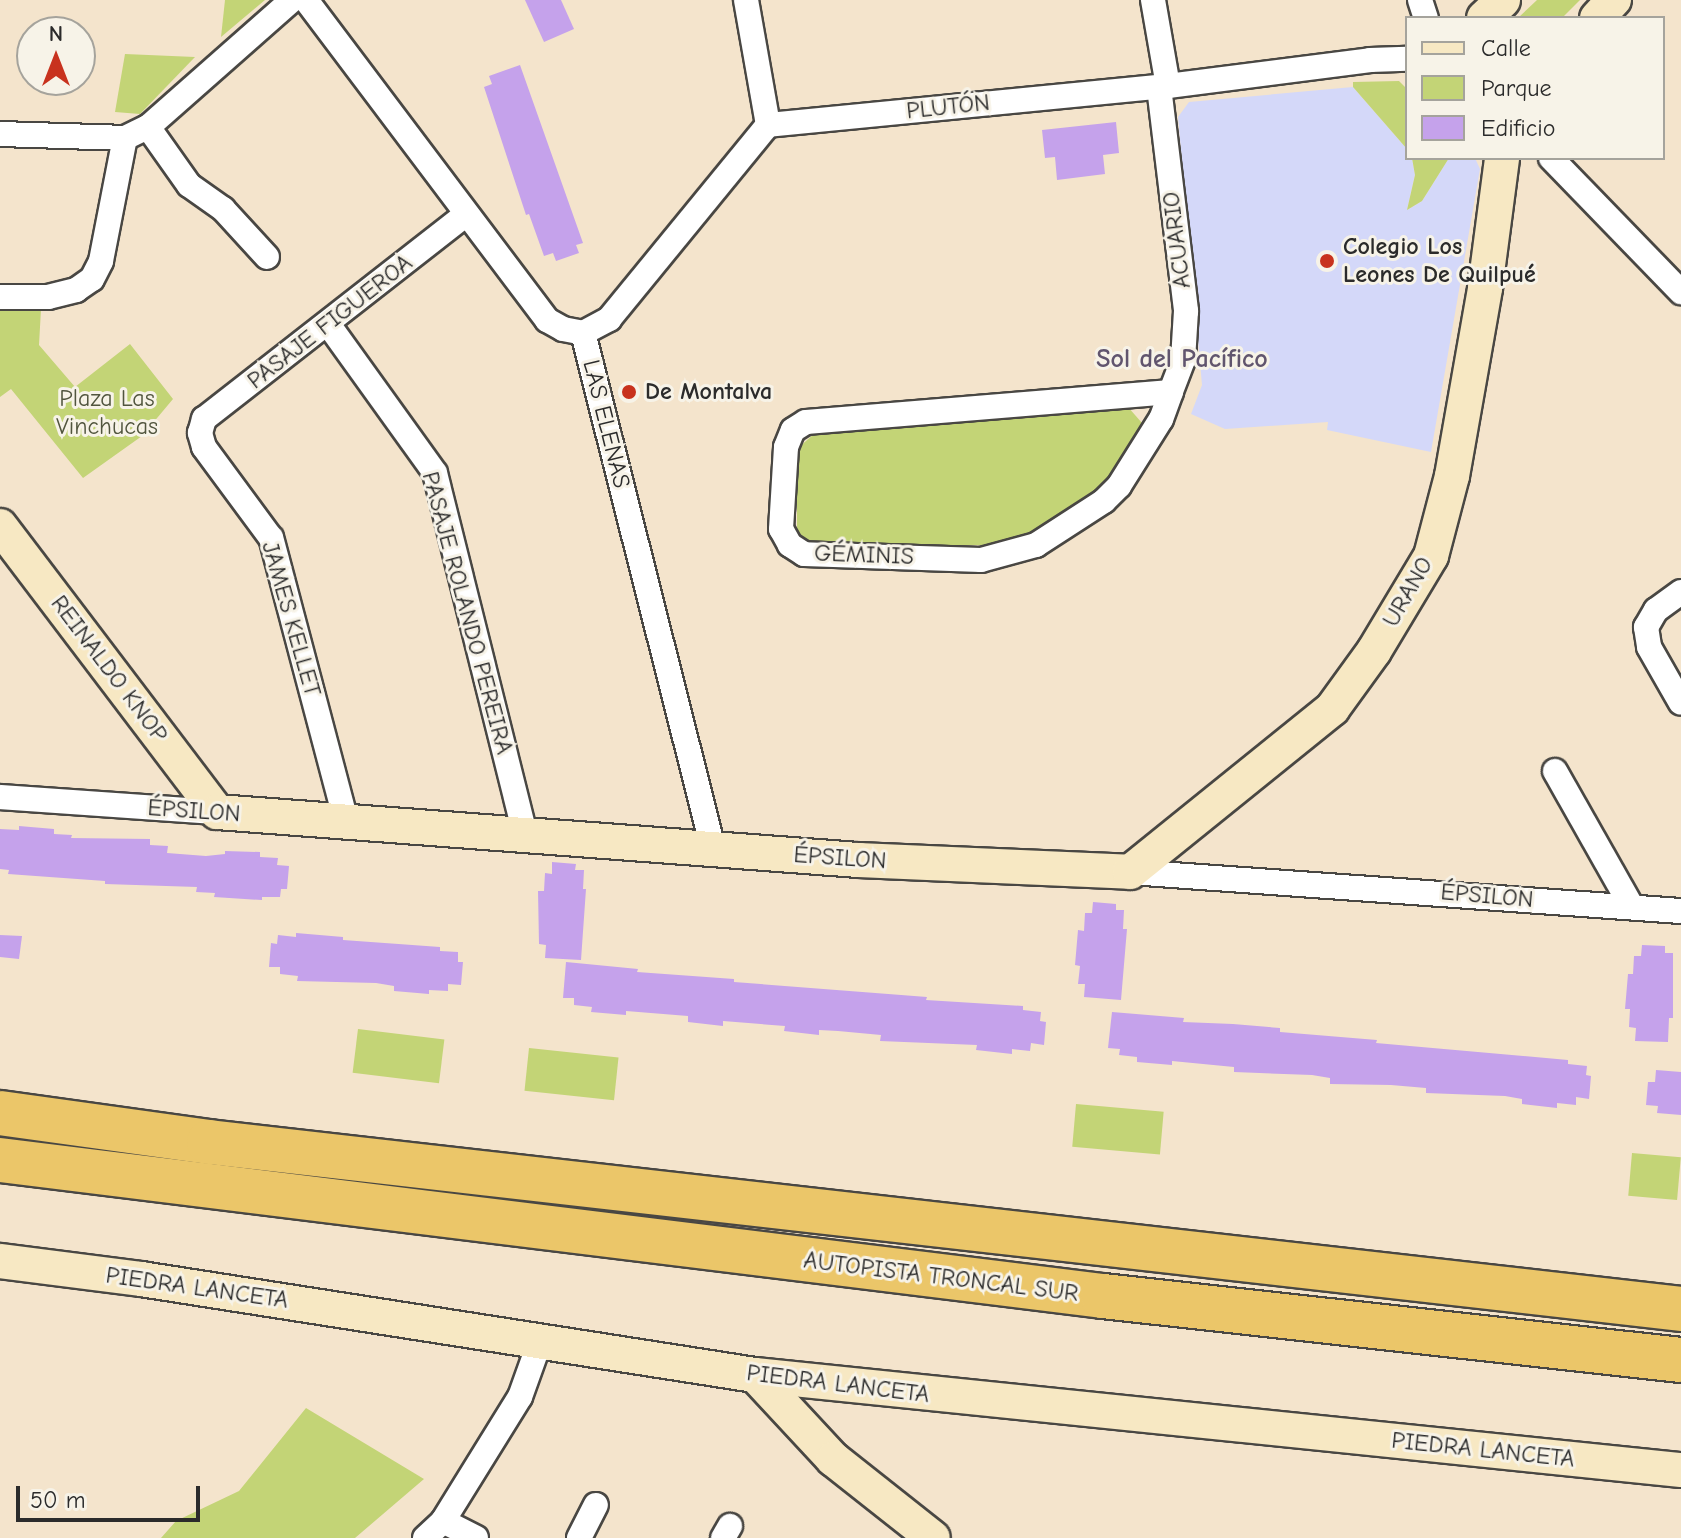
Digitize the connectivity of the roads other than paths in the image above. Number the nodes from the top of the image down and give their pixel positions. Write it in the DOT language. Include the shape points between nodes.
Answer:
graph roads {
  1 [pos="292,0"];
  2 [pos="306,0"];
  3 [pos="746,0"];
  4 [pos="1153,0"];
  5 [pos="1503,0"];
  6 [pos="1614,0"];
  7 [pos="1486,16"];
  8 [pos="1599,16"];
  9 [pos="1405,59"];
  10 [pos="1163,86"];
  11 [pos="768,125"];
  12 [pos="148,127"];
  13 [pos="0,134"];
  14 [pos="125,138"];
  15 [pos="1502,160"];
  16 [pos="1553,160"];
  17 [pos="466,214"];
  18 [pos="267,257"];
  19 [pos="1681,292"];
  20 [pos="0,297"];
  21 [pos="328,324"];
  22 [pos="583,333"];
  23 [pos="1171,392"];
  24 [pos="200,433"];
  25 [pos="0,526"];
  26 [pos="1681,592"];
  27 [pos="1681,703"];
  28 [pos="1555,771"];
  29 [pos="0,797"];
  30 [pos="217,812"];
  31 [pos="346,821"];
  32 [pos="525,834"];
  33 [pos="713,848"];
  34 [pos="1130,872"];
  35 [pos="1632,907"];
  36 [pos="1681,911"];
  37 [pos="0,1098"];
  38 [pos="0,1113"];
  39 [pos="209,1142"];
  40 [pos="0,1160"];
  41 [pos="0,1167"];
  42 [pos="201,1187"];
  43 [pos="0,1261"];
  44 [pos="1339,1270"];
  45 [pos="1681,1283"];
  46 [pos="1681,1309"];
  47 [pos="540,1341"];
  48 [pos="1681,1360"];
  49 [pos="755,1375"];
  50 [pos="1681,1470"];
  51 [pos="596,1505"];
  52 [pos="443,1521"];
  53 [pos="425,1538"];
  54 [pos="476,1538"];
  55 [pos="579,1538"];
  56 [pos="933,1538"];
  1 -- 12 [label="street"];
  2 -- 17 [label="street, LAS ELENAS"];
  3 -- 11 [label="street"];
  4 -- 10 [label="street, ACUARIO"];
  5 -- 7 [label="street"];
  6 -- 8 [label="street"];
  9 -- 10 [label="street, PLUTÓN"];
  10 -- 11 [label="street, PLUTÓN"];
  10 -- 23 [label="street, ACUARIO" via="1186,311 1183,360"];
  11 -- 22 [label="street" via="609,319"];
  12 -- 14 [label="street"];
  12 -- 18 [label="street" via="189,185 223,209"];
  13 -- 14 [label="street"];
  14 -- 20 [label="street" via="101,261 92,279 76,290 48,297"];
  15 -- 34 [label="street, URANO" via="1480,320 1452,476 1431,556 1332,709"];
  16 -- 19 [label="street"];
  17 -- 21 [label="street, PASAJE FIGUEROA"];
  17 -- 22 [label="street, LAS ELENAS" via="547,320"];
  21 -- 24 [label="street, PASAJE FIGUEROA" via="204,419"];
  21 -- 32 [label="street, PASAJE ROLANDO PEREIRA" via="435,473"];
  22 -- 33 [label="street, LAS ELENAS"];
  23 -- 23 [label="street, GÉMINIS" via="806,422 793,430 786,447 781,529 790,545 804,554 981,560 1018,552 1053,535 1119,486 1148,445"];
  24 -- 31 [label="street, JAMES KELLET" via="204,447 271,538"];
  25 -- 30 [label="street, REINALDO KNOP"];
  26 -- 27 [label="street" via="1656,610 1646,627 1649,647"];
  28 -- 35 [label="street"];
  29 -- 30 [label="street, ÉPSILON"];
  30 -- 31 [label="street, ÉPSILON"];
  31 -- 32 [label="street, ÉPSILON"];
  32 -- 33 [label="street, ÉPSILON"];
  33 -- 34 [label="street, ÉPSILON"];
  34 -- 35 [label="street, ÉPSILON"];
  35 -- 36 [label="street, ÉPSILON"];
  37 -- 39 [label="highway, AUTOPISTA TRONCAL SUR"];
  38 -- 39 [label="highway, AUTOPISTA TRONCAL SUR"];
  39 -- 44 [label="highway, AUTOPISTA TRONCAL SUR"];
  40 -- 42 [label="highway, AUTOPISTA TRONCAL SUR"];
  41 -- 42 [label="highway, AUTOPISTA TRONCAL SUR"];
  42 -- 48 [label="highway, AUTOPISTA TRONCAL SUR"];
  43 -- 47 [label="street, PIEDRA LANCETA"];
  44 -- 45 [label="highway"];
  44 -- 46 [label="highway, AUTOPISTA TRONCAL SUR"];
  47 -- 49 [label="street, PIEDRA LANCETA"];
  47 -- 52 [label="street" via="520,1397"];
  49 -- 50 [label="street, PIEDRA LANCETA"];
  49 -- 56 [label="street" via="833,1459"];
  51 -- 55 [label="street"];
  52 -- 53 [label="street"];
  52 -- 54 [label="street"];
}
